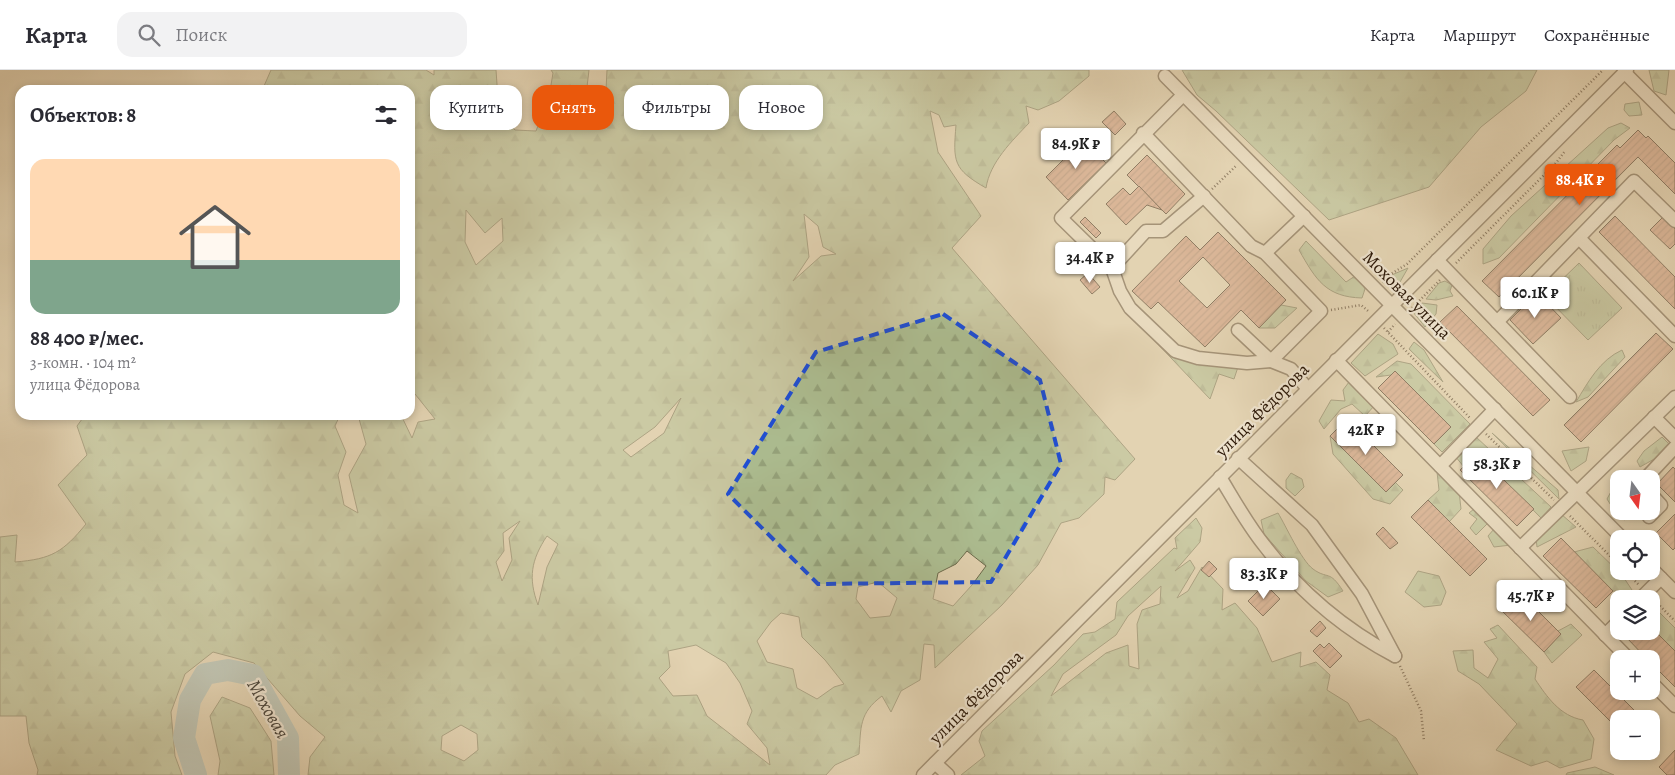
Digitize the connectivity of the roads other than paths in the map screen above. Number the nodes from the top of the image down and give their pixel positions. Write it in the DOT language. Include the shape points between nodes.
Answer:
graph roads {
  1 [pos="1625,71"];
  2 [pos="1165,76"];
  3 [pos="1183,95"];
  4 [pos="1675,123"];
  5 [pos="1143,133"];
  6 [pos="1204,196"];
  7 [pos="1304,216"];
  8 [pos="1675,221"];
  9 [pos="1579,238"];
  10 [pos="1265,253"];
  11 [pos="1437,260"];
  12 [pos="1112,268"];
  13 [pos="1392,304"];
  14 [pos="1497,322"];
  15 [pos="1238,330"];
  16 [pos="1675,336"];
  17 [pos="1336,360"];
  18 [pos="1271,361"];
  19 [pos="1307,388"];
  20 [pos="1570,397"];
  21 [pos="1675,397"];
  22 [pos="1495,409"];
  23 [pos="1654,417"];
  24 [pos="1675,438"];
  25 [pos="1675,447"];
  26 [pos="1238,458"];
  27 [pos="1440,466"];
  28 [pos="1653,470"];
  29 [pos="1220,477"];
  30 [pos="1577,491"];
  31 [pos="1614,530"];
  32 [pos="1520,548"];
  33 [pos="1661,578"];
  34 [pos="1649,590"];
  35 [pos="1675,592"];
  36 [pos="1610,630"];
  37 [pos="1605,635"];
  38 [pos="1620,650"];
  39 [pos="1660,691"];
  40 [pos="1675,706"];
  41 [pos="935,763"];
  42 [pos="923,775"];
  43 [pos="948,775"];
  1 -- 4 [label="street"];
  1 -- 11 [label="street, улица Фёдорова"];
  2 -- 3 [label="street, Моховая улица"];
  3 -- 5 [label="street"];
  3 -- 7 [label="street, Моховая улица"];
  5 -- 6 [label="street"];
  5 -- 12 [label="street" via="1061,218"];
  6 -- 10 [label="street" via="1250,246"];
  6 -- 12 [label="street" via="1164,231 1146,231"];
  7 -- 10 [label="street"];
  7 -- 13 [label="street, Моховая улица"];
  8 -- 9 [label="street" via="1634,181"];
  9 -- 14 [label="street"];
  9 -- 16 [label="street"];
  10 -- 18 [label="street" via="1321,311"];
  11 -- 13 [label="street, улица Фёдорова"];
  11 -- 14 [label="street"];
  12 -- 18 [label="street" via="1130,308 1175,351 1198,358"];
  13 -- 17 [label="street, улица Фёдорова"];
  13 -- 22 [label="street, Моховая улица"];
  14 -- 20 [label="street"];
  15 -- 18 [label="street"];
  17 -- 19 [label="street, улица Фёдорова"];
  17 -- 27 [label="street"];
  18 -- 19 [label="street" via="1291,369"];
  19 -- 26 [label="street, улица Фёдорова"];
  21 -- 23 [label="street"];
  22 -- 27 [label="street"];
  22 -- 30 [label="street, Моховая улица"];
  23 -- 24 [label="street"];
  23 -- 30 [label="street"];
  25 -- 28 [label="street"];
  26 -- 29 [label="street, улица Фёдорова"];
  26 -- 29 [label="street" via="1312,525 1362,594 1395,656 1362,639 1319,605 1263,545"];
  27 -- 32 [label="street"];
  29 -- 41 [label="street, улица Фёдорова"];
  30 -- 31 [label="street, Моховая улица"];
  30 -- 32 [label="street"];
  32 -- 37 [label="street"];
  33 -- 34 [label="street"];
  33 -- 35 [label="street"];
  36 -- 37 [label="street"];
  37 -- 38 [label="street"];
  39 -- 40 [label="street"];
  41 -- 42 [label="street, улица Фёдорова"];
  41 -- 43 [label="street"];
}
